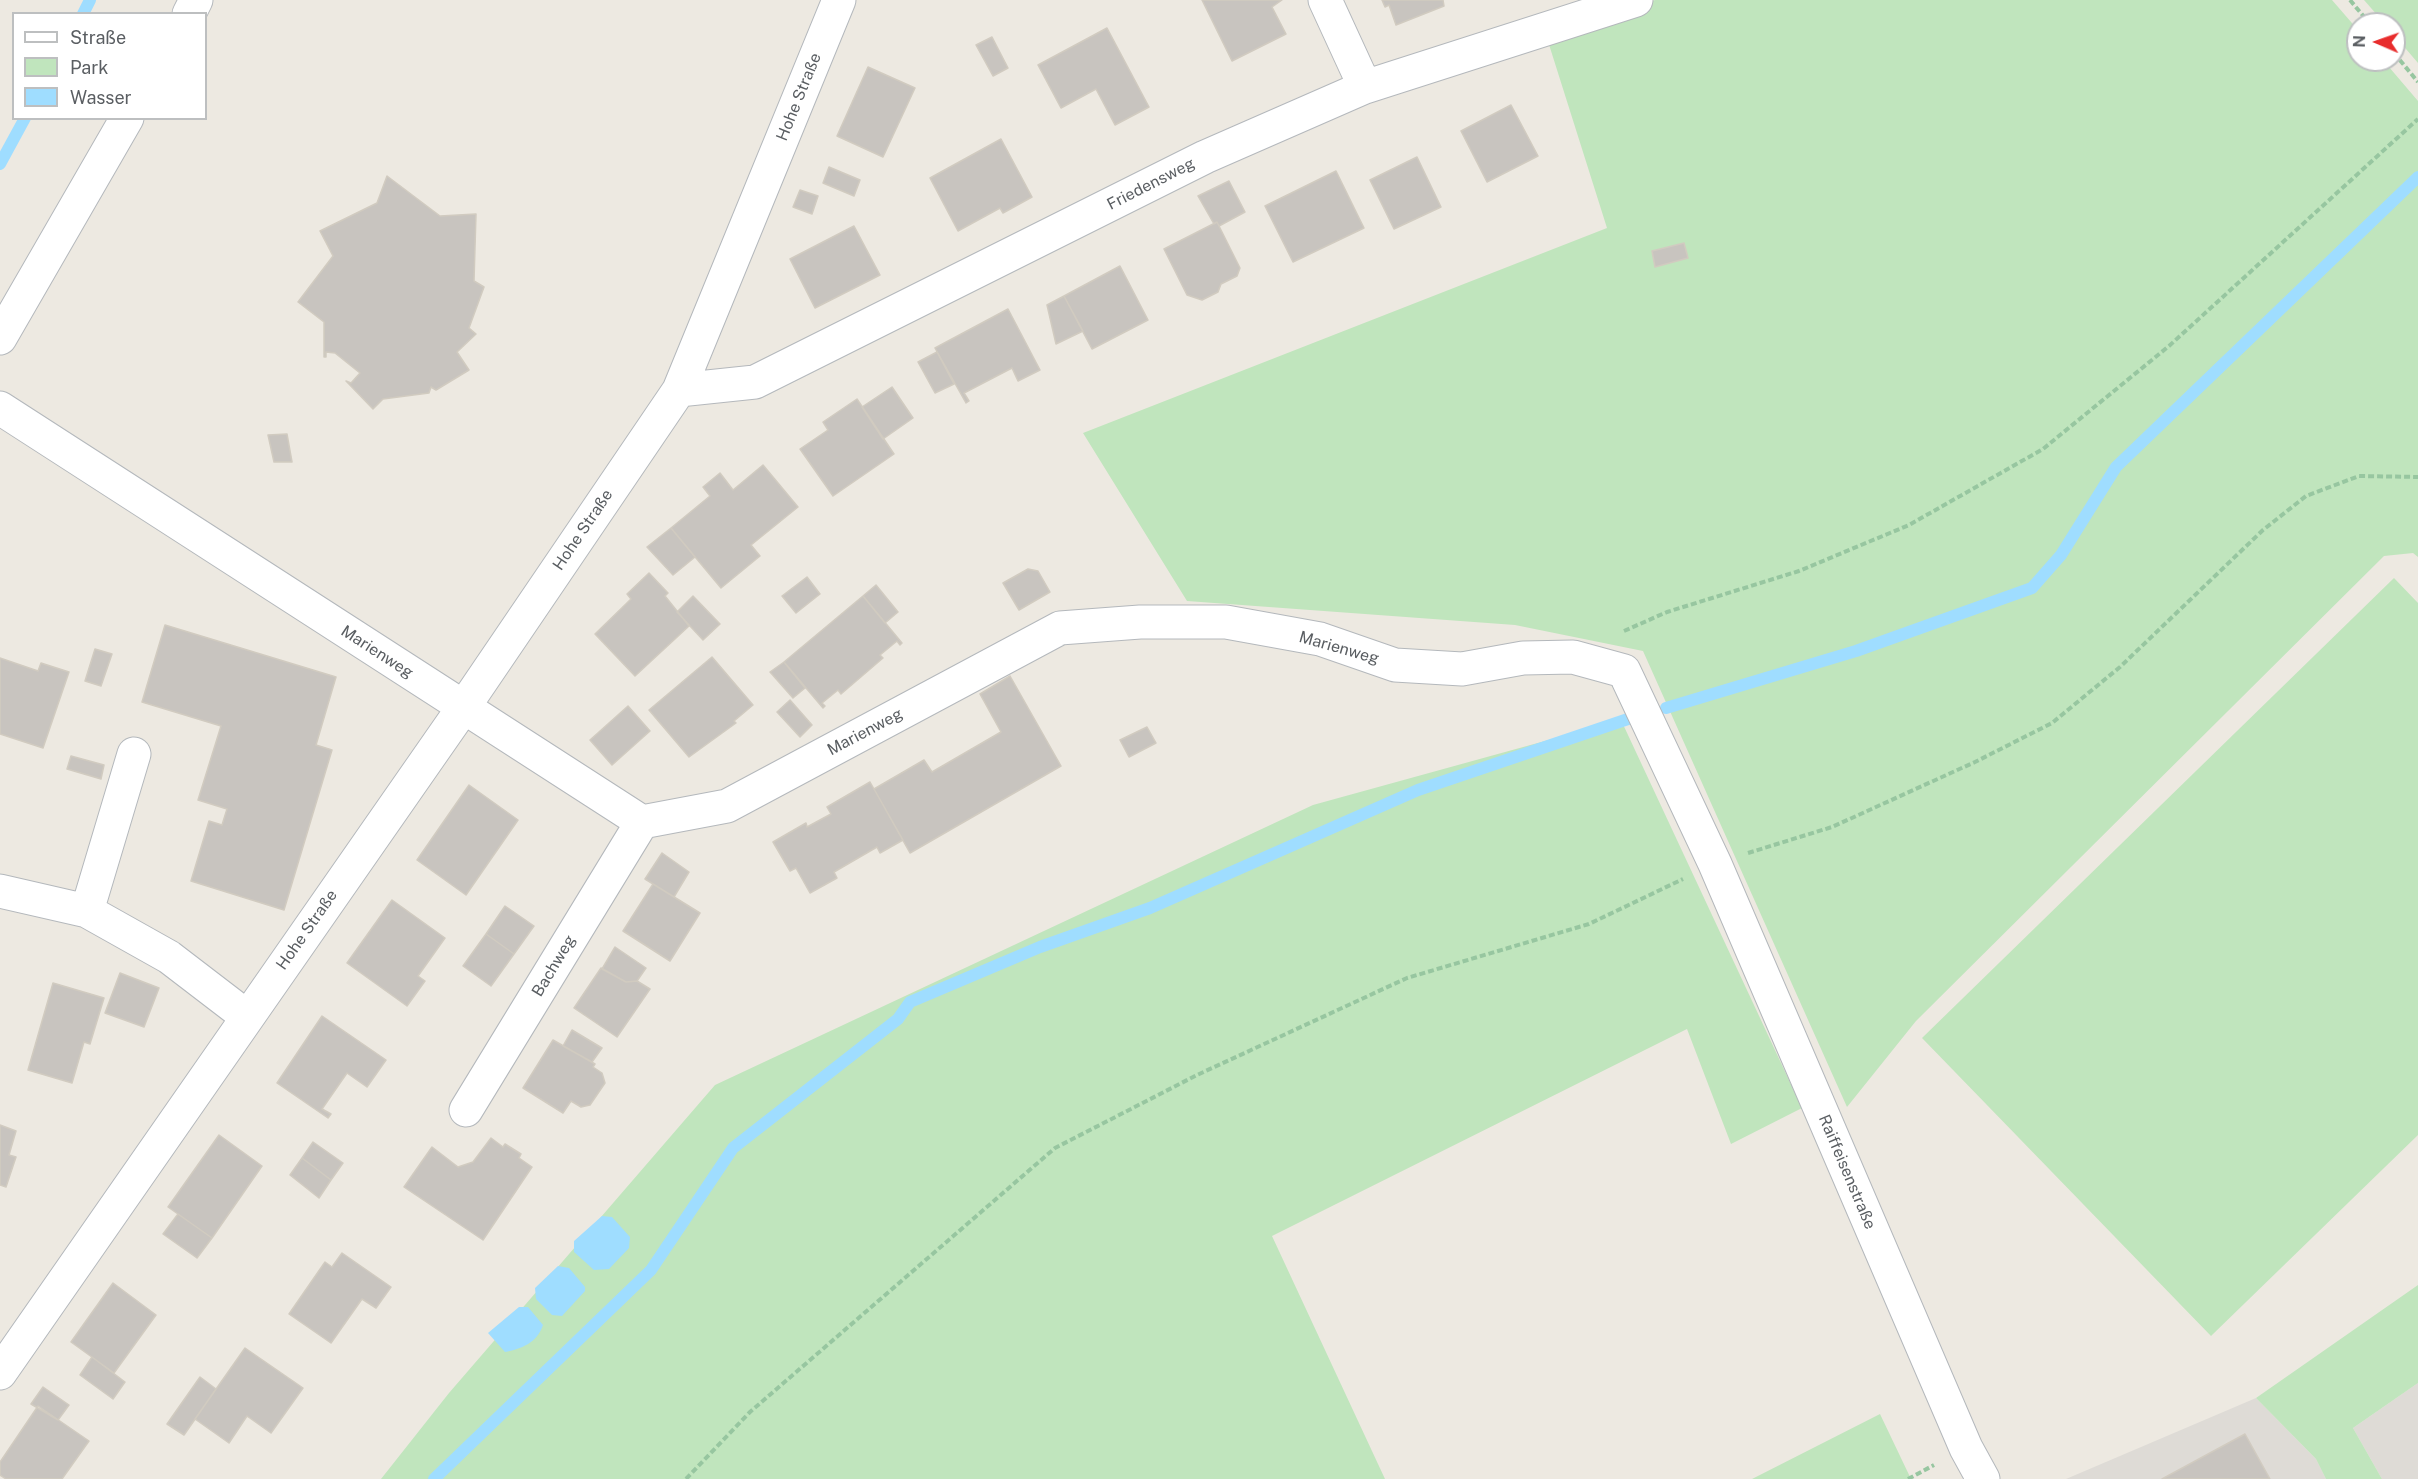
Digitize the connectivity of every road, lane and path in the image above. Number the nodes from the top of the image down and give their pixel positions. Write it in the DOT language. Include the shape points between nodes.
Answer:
graph roads {
  1 [pos="839,0"];
  2 [pos="1325,0"];
  3 [pos="1636,0"];
  4 [pos="2349,0"];
  5 [pos="2360,12"];
  6 [pos="2406,68"];
  7 [pos="2418,82"];
  8 [pos="1365,87"];
  9 [pos="2418,119"];
  10 [pos="127,120"];
  11 [pos="0,338"];
  12 [pos="678,390"];
  13 [pos="0,408"];
  14 [pos="2418,477"];
  15 [pos="1624,671"];
  16 [pos="463,708"];
  17 [pos="134,754"];
  18 [pos="642,822"];
  19 [pos="1715,864"];
  20 [pos="0,891"];
  21 [pos="87,911"];
  22 [pos="246,1016"];
  23 [pos="466,1110"];
  24 [pos="0,1373"];
  25 [pos="686,1479"];
  26 [pos="1983,1479"];
  1 -- 12 [label="street, Hohe Straße"];
  2 -- 8 [label="street"];
  3 -- 8 [label="street, Friedensweg"];
  4 -- 5 [label="path"];
  6 -- 7 [label="path"];
  8 -- 12 [label="street, Friedensweg" via="1205,157 755,382"];
  9 -- 15 [label="path" via="2169,346 2043,449 1910,525 1799,571 1667,612 1624,632"];
  10 -- 11 [label="street"];
  12 -- 16 [label="street, Hohe Straße"];
  13 -- 16 [label="street, Marienweg"];
  14 -- 19 [label="path" via="2359,476 2306,496 2263,530 2120,667 2052,723 1832,827"];
  15 -- 18 [label="street, Marienweg" via="1573,657 1523,658 1462,669 1395,665 1320,639 1226,622 1140,622 1060,628 727,806"];
  15 -- 19 [label="street"];
  16 -- 18 [label="street, Marienweg"];
  16 -- 22 [label="street, Hohe Straße"];
  17 -- 21 [label="street"];
  18 -- 23 [label="street, Bachweg"];
  19 -- 25 [label="path" via="1589,924 1407,978 1197,1075 1055,1148 750,1412"];
  19 -- 26 [label="street, Raiffeisenstraße" via="1966,1448"];
  20 -- 21 [label="street"];
  21 -- 22 [label="street" via="169,957"];
  22 -- 24 [label="street, Hohe Straße"];
}
